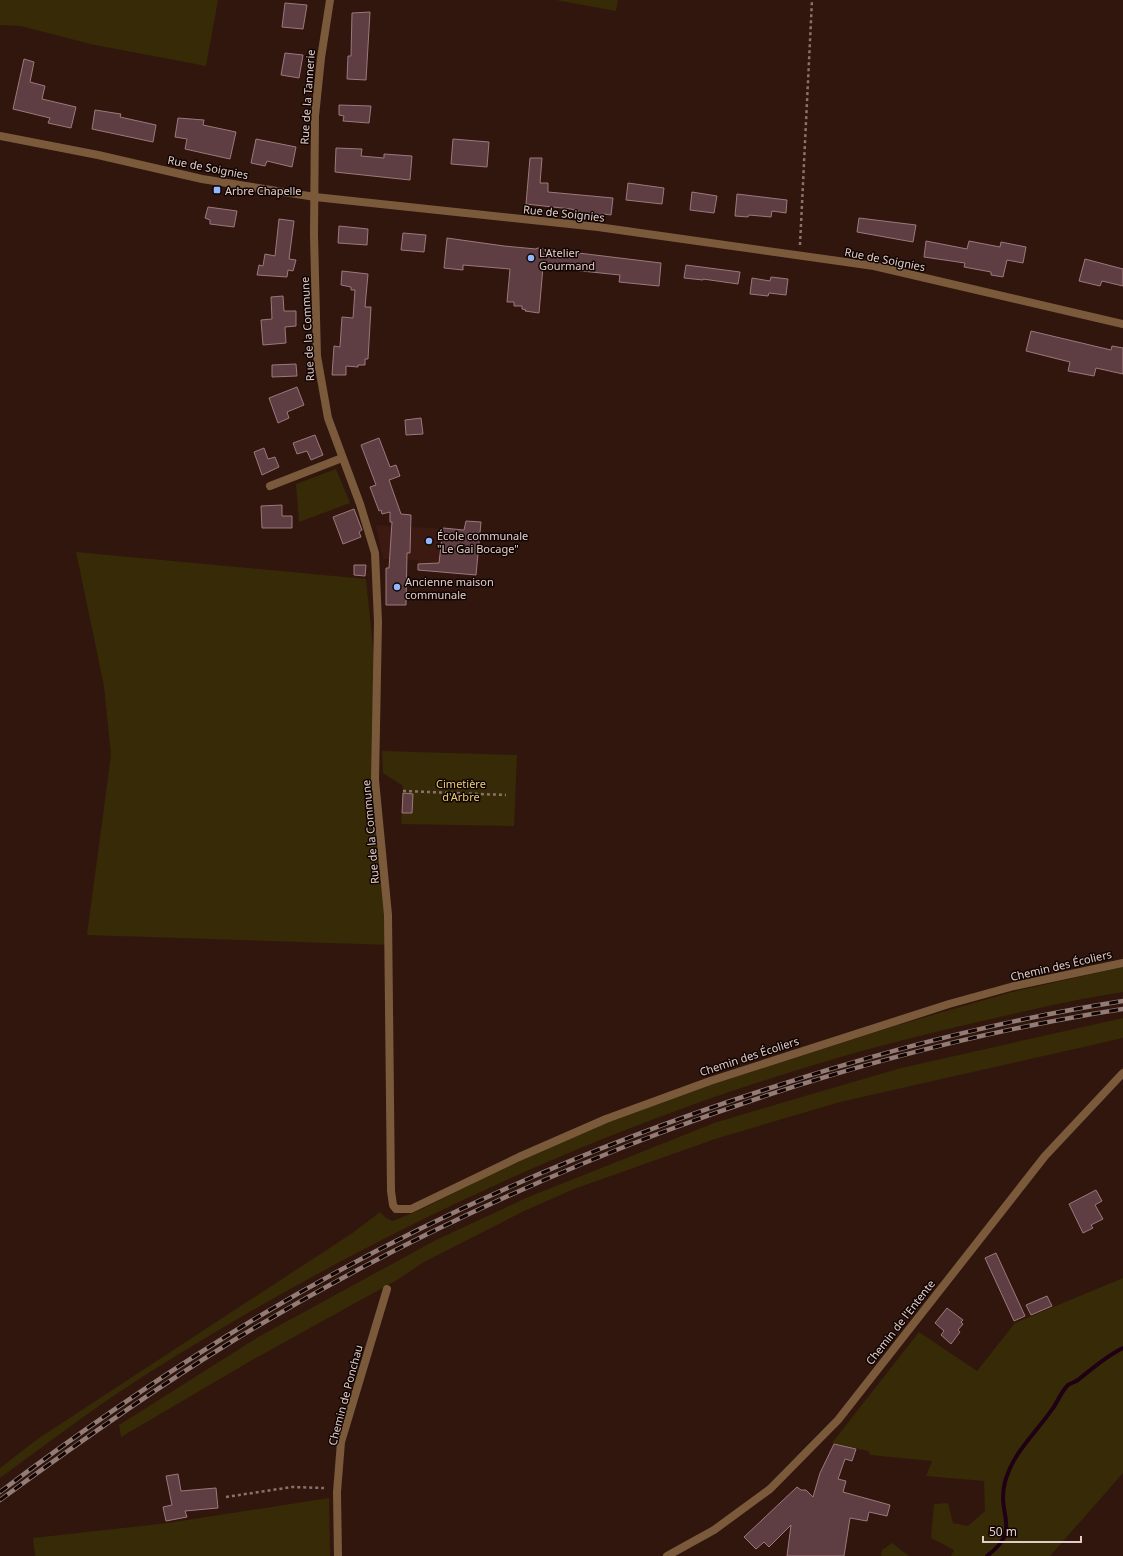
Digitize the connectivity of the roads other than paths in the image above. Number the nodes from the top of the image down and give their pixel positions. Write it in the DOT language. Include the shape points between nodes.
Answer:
graph roads {
  1 [pos="330,0"];
  2 [pos="0,136"];
  3 [pos="315,197"];
  4 [pos="1123,324"];
  5 [pos="342,458"];
  6 [pos="270,486"];
  7 [pos="1123,963"];
  8 [pos="1123,1072"];
  9 [pos="396,1209"];
  10 [pos="387,1289"];
  11 [pos="338,1556"];
  12 [pos="668,1556"];
  1 -- 3 [label="street, Rue de la Tannerie" via="315,116"];
  2 -- 3 [label="street, Rue de Soignies" via="202,179"];
  3 -- 4 [label="street, Rue de Soignies" via="598,227 874,266"];
  3 -- 5 [label="street, Rue de la Commune" via="318,370 328,418"];
  5 -- 6 [label="street"];
  5 -- 9 [label="street, Rue de la Commune" via="367,525 375,553 377,576 375,780 388,915 391,1191"];
  7 -- 9 [label="street, Chemin des Écoliers" via="1014,986 949,1004 710,1081 606,1119 411,1209"];
  8 -- 12 [label="street, Chemin de l'Entente" via="1045,1156 838,1420 770,1489 714,1530"];
  10 -- 11 [label="street, Chemin de Ponchau" via="341,1442 337,1492"];
}
